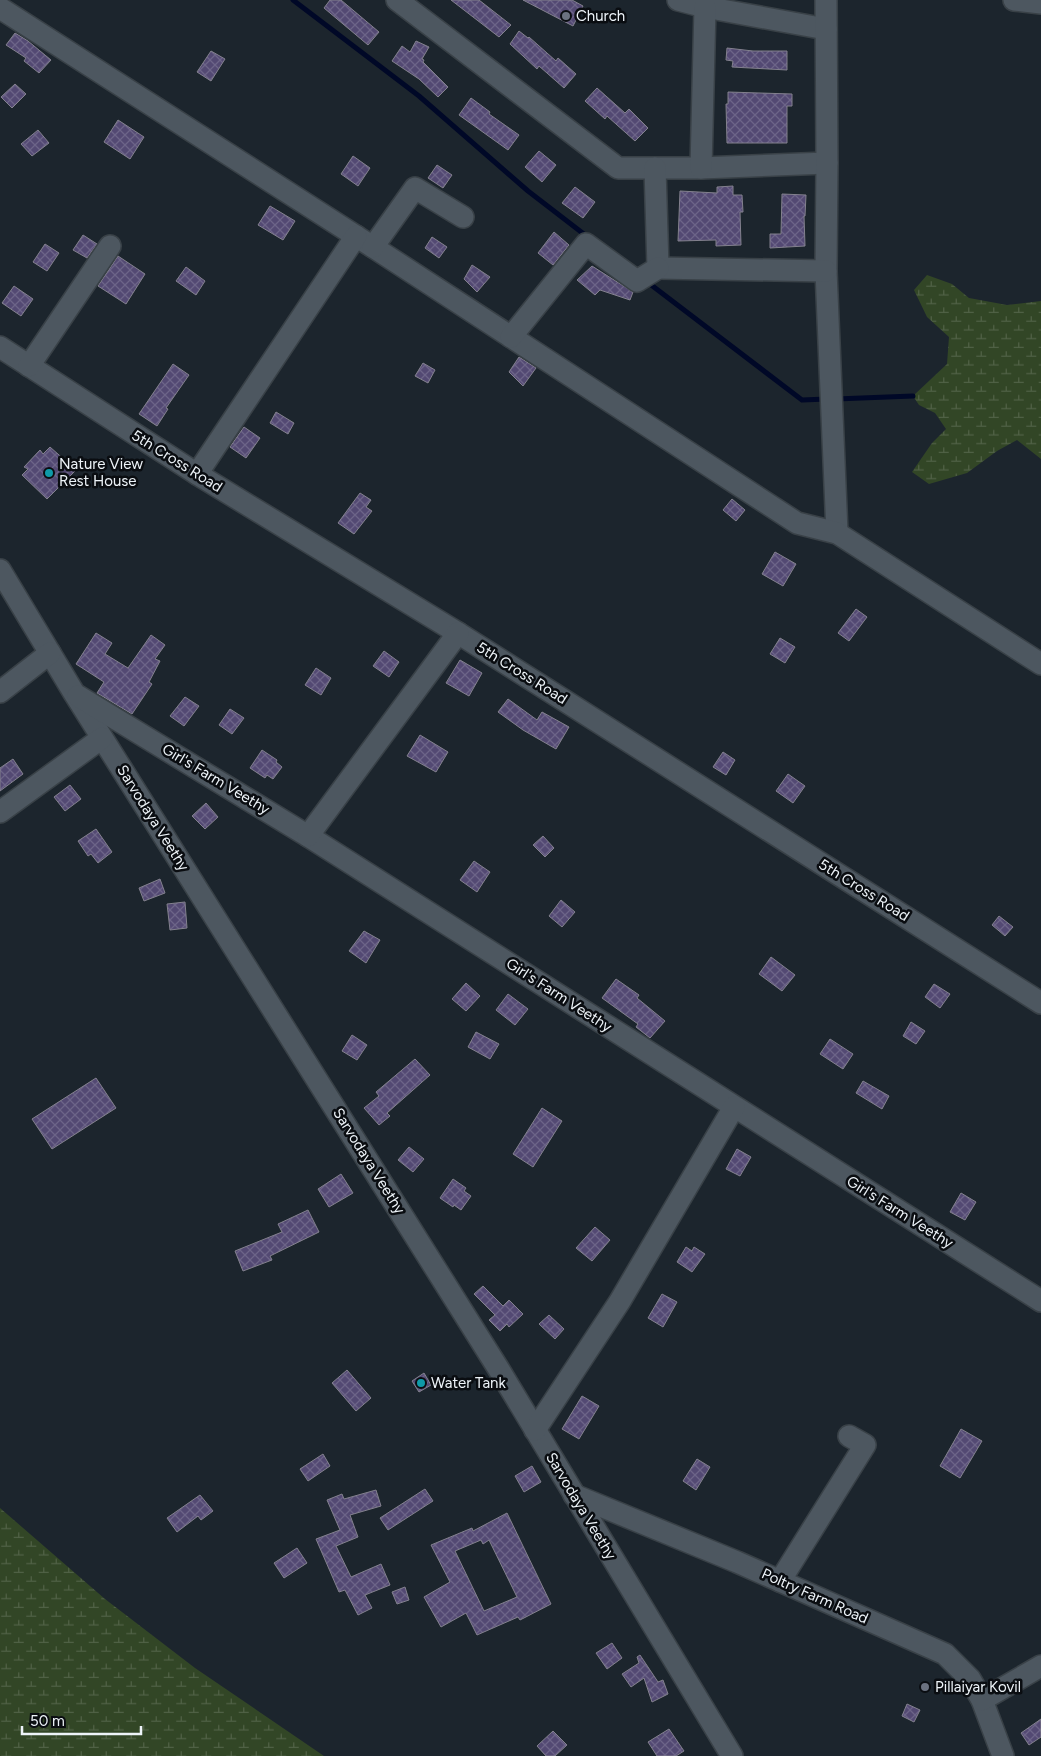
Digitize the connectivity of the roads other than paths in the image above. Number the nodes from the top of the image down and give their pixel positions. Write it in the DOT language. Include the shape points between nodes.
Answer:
graph roads {
  1 [pos="396,0"];
  2 [pos="678,0"];
  3 [pos="826,0"];
  4 [pos="1014,0"];
  5 [pos="1041,4"];
  6 [pos="705,7"];
  7 [pos="0,8"];
  8 [pos="826,29"];
  9 [pos="828,163"];
  10 [pos="655,168"];
  11 [pos="701,168"];
  12 [pos="463,217"];
  13 [pos="364,241"];
  14 [pos="110,246"];
  15 [pos="658,268"];
  16 [pos="826,271"];
  17 [pos="511,337"];
  18 [pos="0,347"];
  19 [pos="29,366"];
  20 [pos="196,474"];
  21 [pos="837,533"];
  22 [pos="0,570"];
  23 [pos="458,633"];
  24 [pos="50,653"];
  25 [pos="1041,664"];
  26 [pos="0,692"];
  27 [pos="74,693"];
  28 [pos="102,738"];
  29 [pos="0,812"];
  30 [pos="308,836"];
  31 [pos="1041,1003"];
  32 [pos="734,1107"];
  33 [pos="1041,1301"];
  34 [pos="535,1430"];
  35 [pos="849,1436"];
  36 [pos="574,1495"];
  37 [pos="780,1581"];
  38 [pos="1041,1666"];
  39 [pos="982,1700"];
  40 [pos="732,1756"];
  41 [pos="1003,1756"];
  1 -- 10 [label="street" via="618,168"];
  2 -- 6 [label="street"];
  3 -- 8 [label="street"];
  4 -- 5 [label="street"];
  6 -- 8 [label="street"];
  6 -- 11 [label="street"];
  7 -- 13 [label="street"];
  8 -- 9 [label="street"];
  9 -- 11 [label="street"];
  9 -- 16 [label="street"];
  10 -- 11 [label="street"];
  10 -- 15 [label="street"];
  12 -- 13 [label="street" via="415,188"];
  13 -- 17 [label="street"];
  13 -- 20 [label="street"];
  14 -- 19 [label="street"];
  15 -- 16 [label="street"];
  15 -- 17 [label="street" via="637,281 586,244"];
  16 -- 21 [label="street"];
  17 -- 21 [label="street" via="797,523"];
  18 -- 19 [label="street, 5th Cross Road"];
  19 -- 20 [label="street, 5th Cross Road"];
  20 -- 23 [label="street, 5th Cross Road"];
  21 -- 25 [label="street"];
  22 -- 24 [label="street, Sarvodaya Veethy"];
  23 -- 30 [label="street"];
  23 -- 31 [label="street, 5th Cross Road"];
  24 -- 26 [label="street"];
  24 -- 27 [label="street, Sarvodaya Veethy"];
  27 -- 28 [label="street, Sarvodaya Veethy"];
  27 -- 30 [label="street, Girl's Farm Veethy"];
  28 -- 29 [label="street"];
  28 -- 34 [label="street, Sarvodaya Veethy"];
  30 -- 32 [label="street, Girl's Farm Veethy"];
  32 -- 33 [label="street, Girl's Farm Veethy"];
  32 -- 34 [label="street" via="620,1301"];
  34 -- 36 [label="street, Sarvodaya Veethy"];
  35 -- 37 [label="street" via="865,1445"];
  36 -- 37 [label="street, Poltry Farm Road"];
  36 -- 40 [label="street, Sarvodaya Veethy"];
  37 -- 39 [label="street, Poltry Farm Road" via="945,1654 970,1679"];
  38 -- 39 [label="street"];
  39 -- 41 [label="street, Poltry Farm Road"];
}
